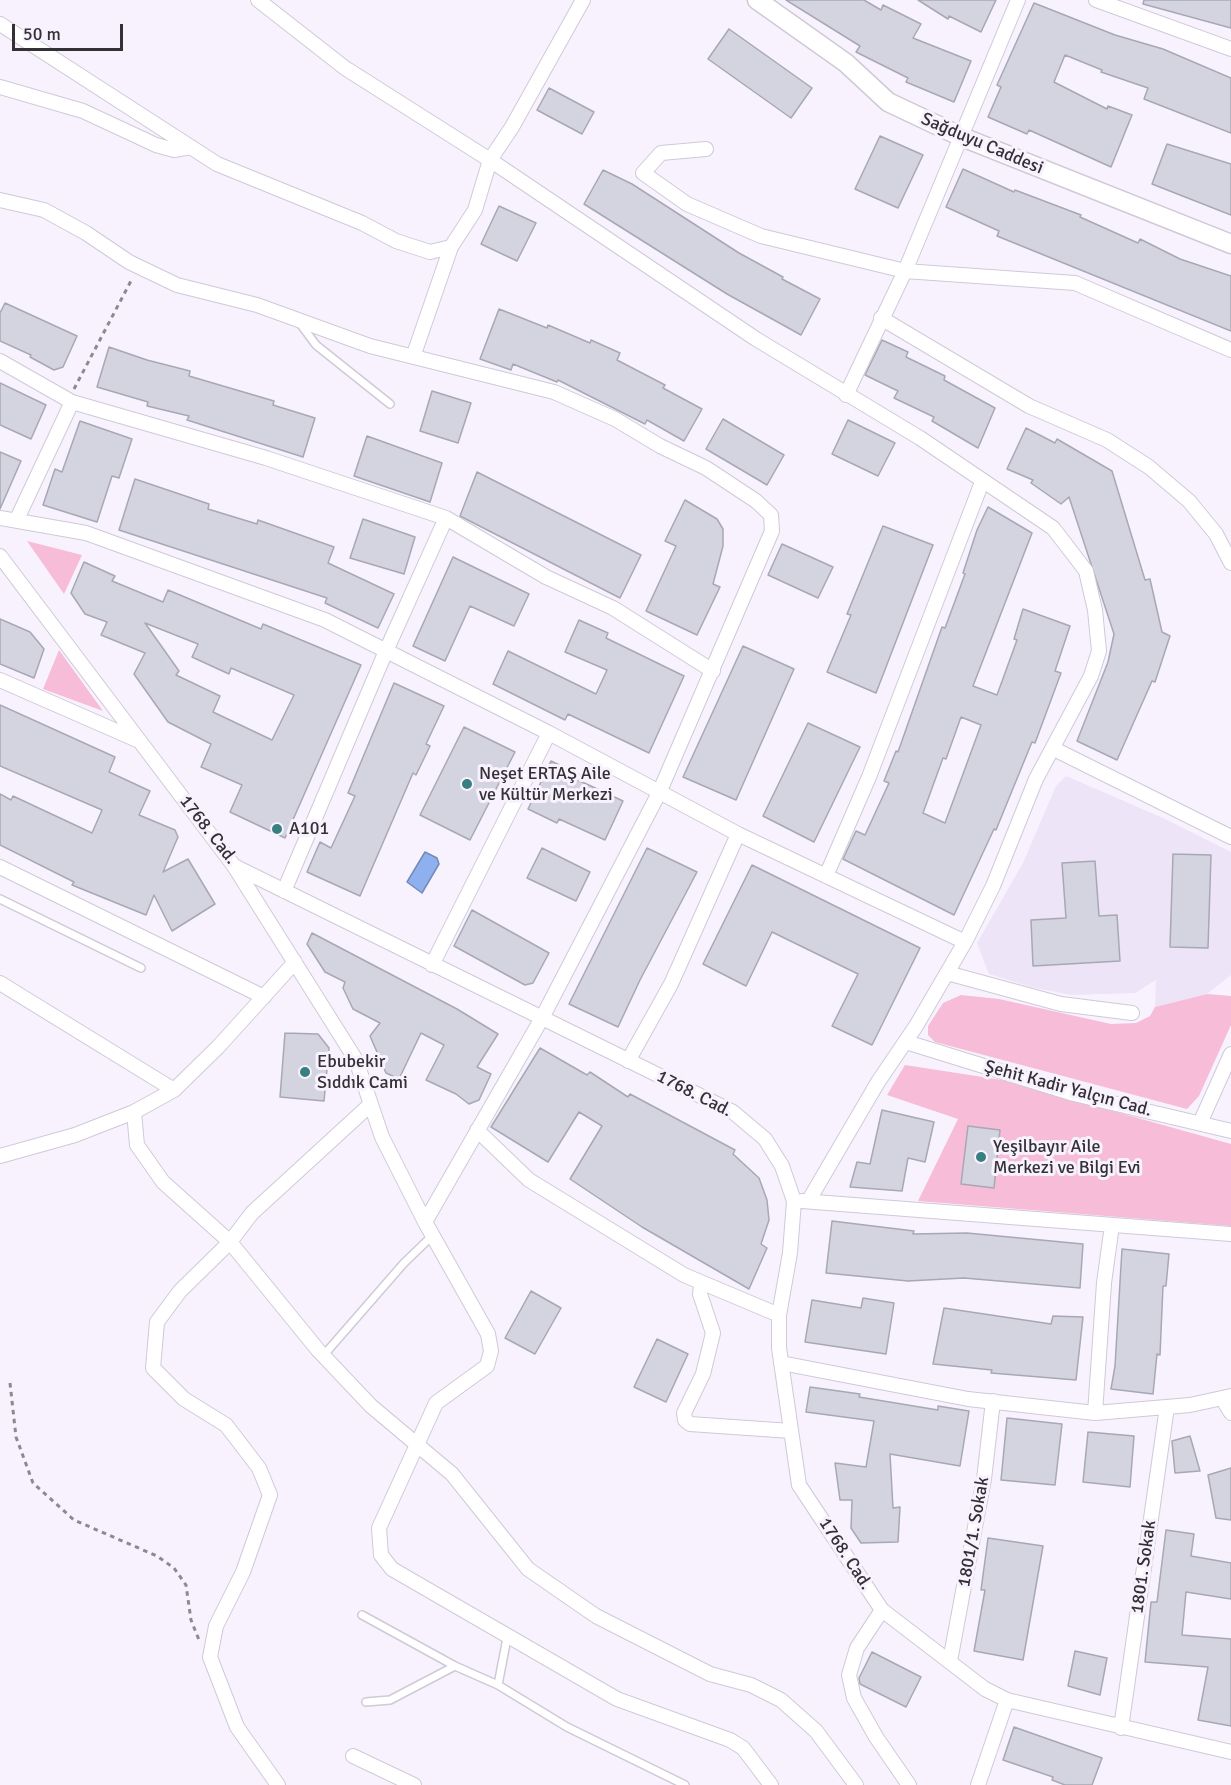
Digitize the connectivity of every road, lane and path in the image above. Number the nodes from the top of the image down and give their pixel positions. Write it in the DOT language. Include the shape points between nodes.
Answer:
graph roads {
  1 [pos="258,0"];
  2 [pos="583,0"];
  3 [pos="757,0"];
  4 [pos="1018,0"];
  5 [pos="1096,0"];
  6 [pos="0,24"];
  7 [pos="1231,49"];
  8 [pos="0,87"];
  9 [pos="962,137"];
  10 [pos="190,147"];
  11 [pos="706,149"];
  12 [pos="490,160"];
  13 [pos="0,200"];
  14 [pos="1231,244"];
  15 [pos="451,247"];
  16 [pos="139,266"];
  17 [pos="905,271"];
  18 [pos="881,318"];
  19 [pos="298,320"];
  20 [pos="1231,350"];
  21 [pos="413,357"];
  22 [pos="0,361"];
  23 [pos="846,395"];
  24 [pos="72,402"];
  25 [pos="390,404"];
  26 [pos="982,482"];
  27 [pos="0,518"];
  28 [pos="446,518"];
  29 [pos="17,519"];
  30 [pos="0,556"];
  31 [pos="1231,563"];
  32 [pos="386,651"];
  33 [pos="712,671"];
  34 [pos="0,680"];
  35 [pos="549,733"];
  36 [pos="139,741"];
  37 [pos="1054,749"];
  38 [pos="659,793"];
  39 [pos="738,834"];
  40 [pos="1231,837"];
  41 [pos="234,866"];
  42 [pos="0,867"];
  43 [pos="826,876"];
  44 [pos="284,891"];
  45 [pos="0,899"];
  46 [pos="964,942"];
  47 [pos="295,962"];
  48 [pos="432,965"];
  49 [pos="141,968"];
  50 [pos="946,973"];
  51 [pos="0,983"];
  52 [pos="264,997"];
  53 [pos="1132,1013"];
  54 [pos="542,1018"];
  55 [pos="906,1042"];
  56 [pos="1231,1054"];
  57 [pos="628,1061"];
  58 [pos="174,1090"];
  59 [pos="371,1104"];
  60 [pos="134,1112"];
  61 [pos="1200,1123"];
  62 [pos="477,1130"];
  63 [pos="1231,1131"];
  64 [pos="0,1156"];
  65 [pos="809,1200"];
  66 [pos="794,1201"];
  67 [pos="424,1222"];
  68 [pos="1112,1225"];
  69 [pos="1231,1234"];
  70 [pos="432,1236"];
  71 [pos="230,1242"];
  72 [pos="701,1285"];
  73 [pos="779,1315"];
  74 [pos="323,1356"];
  75 [pos="781,1363"];
  76 [pos="10,1383"];
  77 [pos="1226,1397"];
  78 [pos="993,1401"];
  79 [pos="1167,1407"];
  80 [pos="1095,1413"];
  81 [pos="1231,1413"];
  82 [pos="791,1431"];
  83 [pos="416,1446"];
  84 [pos="882,1610"];
  85 [pos="362,1615"];
  86 [pos="507,1638"];
  87 [pos="210,1657"];
  88 [pos="950,1661"];
  89 [pos="455,1666"];
  90 [pos="498,1685"];
  91 [pos="1007,1700"];
  92 [pos="366,1702"];
  93 [pos="1121,1728"];
  94 [pos="1231,1752"];
  95 [pos="353,1756"];
  96 [pos="278,1785"];
  97 [pos="414,1785"];
  98 [pos="685,1785"];
  99 [pos="771,1785"];
  100 [pos="856,1785"];
  101 [pos="909,1785"];
  102 [pos="978,1785"];
  1 -- 12 [label="street" via="345,68"];
  2 -- 12 [label="street"];
  3 -- 9 [label="street, Sağduyu Caddesi" via="846,63 888,102"];
  4 -- 9 [label="street"];
  5 -- 7 [label="street"];
  6 -- 10 [label="street"];
  8 -- 10 [label="street" via="83,111 156,145 174,150"];
  9 -- 14 [label="street, Sağduyu Caddesi"];
  9 -- 17 [label="street"];
  10 -- 15 [label="street" via="217,164 362,223 396,241 430,252"];
  11 -- 17 [label="street" via="661,153 643,173 687,204 761,236"];
  12 -- 15 [label="street" via="475,210"];
  12 -- 23 [label="street"];
  13 -- 16 [label="street" via="44,210"];
  15 -- 21 [label="street"];
  16 -- 19 [label="street" via="177,285"];
  16 -- 24 [label="path" via="75,385"];
  17 -- 18 [label="street"];
  17 -- 20 [label="street" via="1075,283"];
  18 -- 23 [label="street"];
  18 -- 31 [label="street" via="1029,406 1107,440 1149,467 1189,501 1216,534"];
  19 -- 21 [label="street"];
  19 -- 25 [label="lane" via="316,345"];
  21 -- 33 [label="street" via="554,392 615,419 706,468 771,515 772,531"];
  22 -- 24 [label="street"];
  23 -- 26 [label="street" via="920,438"];
  24 -- 28 [label="street" via="266,458"];
  24 -- 29 [label="street"];
  26 -- 37 [label="street" via="1053,528 1086,572 1099,651 1091,676"];
  26 -- 43 [label="street" via="869,777"];
  27 -- 29 [label="street"];
  28 -- 32 [label="street"];
  28 -- 33 [label="street" via="546,577 614,608"];
  29 -- 32 [label="street" via="86,533 325,620"];
  30 -- 36 [label="street, 1768. Cad."];
  32 -- 35 [label="street"];
  32 -- 44 [label="street"];
  33 -- 38 [label="street"];
  34 -- 36 [label="street"];
  35 -- 38 [label="street"];
  35 -- 48 [label="street"];
  36 -- 41 [label="street, 1768. Cad."];
  37 -- 40 [label="street"];
  37 -- 46 [label="street" via="1036,779 993,886"];
  38 -- 39 [label="street"];
  38 -- 54 [label="street"];
  39 -- 43 [label="street"];
  39 -- 57 [label="street" via="671,984"];
  41 -- 44 [label="street, 1768. Cad."];
  41 -- 47 [label="street"];
  42 -- 52 [label="street"];
  43 -- 46 [label="street"];
  44 -- 48 [label="street, 1768. Cad."];
  45 -- 49 [label="lane"];
  46 -- 50 [label="street"];
  47 -- 52 [label="street"];
  47 -- 59 [label="street" via="356,1060"];
  48 -- 54 [label="street, 1768. Cad."];
  50 -- 53 [label="street" via="1061,1004"];
  50 -- 55 [label="street"];
  51 -- 58 [label="street"];
  52 -- 58 [label="street"];
  54 -- 57 [label="street, 1768. Cad."];
  54 -- 62 [label="street"];
  55 -- 61 [label="street, Şehit Kadir Yalçın Cad." via="1074,1094"];
  55 -- 65 [label="street"];
  56 -- 61 [label="street"];
  57 -- 66 [label="street, 1768. Cad." via="733,1112 765,1139 782,1166"];
  58 -- 60 [label="street"];
  59 -- 67 [label="street" via="382,1137"];
  59 -- 71 [label="street" via="252,1213"];
  60 -- 64 [label="street" via="75,1135"];
  60 -- 71 [label="street" via="137,1145 163,1182"];
  61 -- 63 [label="street, Şehit Kadir Yalçın Cad."];
  62 -- 67 [label="street"];
  62 -- 72 [label="street" via="529,1180"];
  65 -- 66 [label="street"];
  65 -- 68 [label="street"];
  66 -- 73 [label="street, 1768. Cad."];
  67 -- 70 [label="street"];
  68 -- 69 [label="street"];
  68 -- 80 [label="street"];
  70 -- 74 [label="lane"];
  70 -- 83 [label="street" via="488,1334 491,1352 487,1366 436,1403"];
  71 -- 74 [label="street"];
  71 -- 87 [label="street" via="180,1291 157,1322 153,1368 184,1398 226,1425 259,1468 270,1495 243,1572 216,1626"];
  72 -- 73 [label="street"];
  72 -- 82 [label="street" via="700,1294 713,1333 703,1374 684,1413 685,1420 690,1424"];
  73 -- 75 [label="street, 1768. Cad."];
  74 -- 83 [label="street"];
  75 -- 78 [label="street"];
  75 -- 82 [label="street, 1768. Cad."];
  76 -- 87 [label="path" via="16,1437 33,1483 74,1520 157,1556 174,1568 186,1585 195,1631"];
  77 -- 79 [label="street"];
  77 -- 81 [label="street"];
  78 -- 80 [label="street"];
  78 -- 88 [label="street, 1801/1. Sokak" via="984,1479"];
  79 -- 80 [label="street"];
  79 -- 93 [label="street, 1801. Sokak"];
  82 -- 84 [label="street, 1768. Cad." via="799,1485"];
  83 -- 86 [label="street" via="379,1528 381,1555 392,1569"];
  83 -- 100 [label="street" via="452,1474 528,1569 596,1617 711,1674 751,1684 781,1700 816,1731"];
  84 -- 88 [label="street, 1768. Cad."];
  84 -- 101 [label="street" via="857,1648 849,1675 854,1698"];
  85 -- 89 [label="lane"];
  86 -- 90 [label="lane"];
  86 -- 99 [label="street" via="617,1699 730,1740 743,1748"];
  87 -- 96 [label="street" via="237,1727"];
  88 -- 91 [label="street, 1768. Cad."];
  89 -- 90 [label="lane"];
  89 -- 92 [label="lane" via="390,1700"];
  90 -- 98 [label="lane" via="567,1727"];
  91 -- 93 [label="street, 1768. Cad."];
  91 -- 102 [label="street"];
  93 -- 94 [label="street, 1768. Cad."];
  95 -- 97 [label="street"];
}
